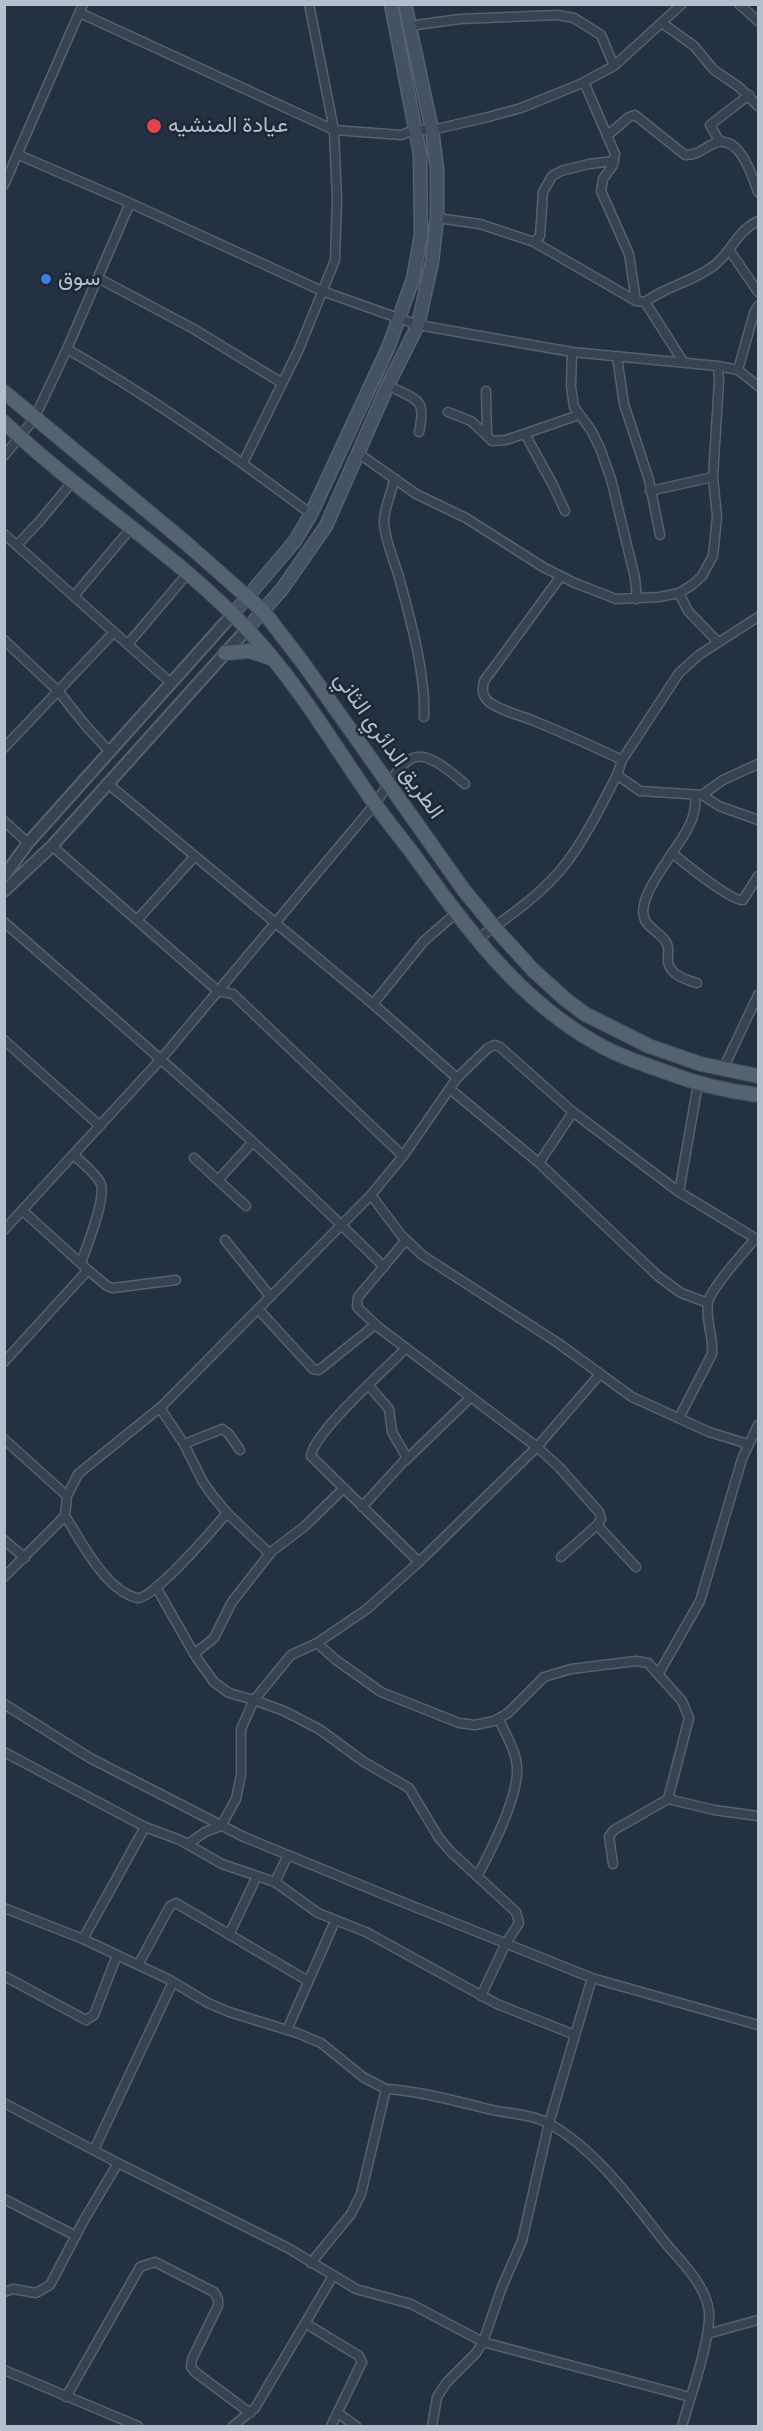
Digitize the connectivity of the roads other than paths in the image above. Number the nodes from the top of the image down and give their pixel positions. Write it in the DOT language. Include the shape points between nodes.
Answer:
graph roads {
  1 [pos="309,4"];
  2 [pos="391,4"];
  3 [pos="405,4"];
  4 [pos="682,4"];
  5 [pos="739,4"];
  6 [pos="82,9"];
  7 [pos="759,21"];
  8 [pos="662,23"];
  9 [pos="409,26"];
  10 [pos="614,66"];
  11 [pos="584,82"];
  12 [pos="749,95"];
  13 [pos="759,106"];
  14 [pos="334,130"];
  15 [pos="416,130"];
  16 [pos="432,130"];
  17 [pos="607,136"];
  18 [pos="720,142"];
  19 [pos="19,155"];
  20 [pos="614,161"];
  21 [pos="4,185"];
  22 [pos="759,192"];
  23 [pos="130,203"];
  24 [pos="437,218"];
  25 [pos="759,221"];
  26 [pos="534,242"];
  27 [pos="730,251"];
  28 [pos="98,278"];
  29 [pos="322,291"];
  30 [pos="759,292"];
  31 [pos="641,301"];
  32 [pos="759,306"];
  33 [pos="400,318"];
  34 [pos="418,325"];
  35 [pos="68,349"];
  36 [pos="572,352"];
  37 [pos="616,357"];
  38 [pos="684,363"];
  39 [pos="718,366"];
  40 [pos="738,370"];
  41 [pos="282,383"];
  42 [pos="388,385"];
  43 [pos="759,386"];
  44 [pos="486,391"];
  45 [pos="4,392"];
  46 [pos="448,412"];
  47 [pos="579,415"];
  48 [pos="34,418"];
  49 [pos="4,422"];
  50 [pos="419,432"];
  51 [pos="525,434"];
  52 [pos="487,436"];
  53 [pos="21,438"];
  54 [pos="358,453"];
  55 [pos="4,456"];
  56 [pos="243,463"];
  57 [pos="713,477"];
  58 [pos="394,479"];
  59 [pos="73,481"];
  60 [pos="650,491"];
  61 [pos="565,511"];
  62 [pos="311,514"];
  63 [pos="132,527"];
  64 [pos="4,534"];
  65 [pos="660,535"];
  66 [pos="17,545"];
  67 [pos="188,573"];
  68 [pos="561,576"];
  69 [pos="679,593"];
  70 [pos="74,596"];
  71 [pos="248,597"];
  72 [pos="637,599"];
  73 [pos="263,611"];
  74 [pos="232,615"];
  75 [pos="757,621"];
  76 [pos="247,629"];
  77 [pos="114,632"];
  78 [pos="4,640"];
  79 [pos="718,642"];
  80 [pos="128,644"];
  81 [pos="225,652"];
  82 [pos="271,658"];
  83 [pos="171,683"];
  84 [pos="58,691"];
  85 [pos="424,717"];
  86 [pos="4,748"];
  87 [pos="110,752"];
  88 [pos="622,760"];
  89 [pos="759,764"];
  90 [pos="617,775"];
  91 [pos="107,783"];
  92 [pos="390,783"];
  93 [pos="465,784"];
  94 [pos="699,795"];
  95 [pos="375,804"];
  96 [pos="759,820"];
  97 [pos="4,821"];
  98 [pos="28,843"];
  99 [pos="52,846"];
  100 [pos="672,853"];
  101 [pos="195,856"];
  102 [pos="4,876"];
  103 [pos="759,876"];
  104 [pos="4,891"];
  105 [pos="455,914"];
  106 [pos="137,920"];
  107 [pos="4,922"];
  108 [pos="276,923"];
  109 [pos="494,927"];
  110 [pos="476,940"];
  111 [pos="697,983"];
  112 [pos="218,991"];
  113 [pos="759,995"];
  114 [pos="373,1004"];
  115 [pos="4,1040"];
  116 [pos="161,1059"];
  117 [pos="723,1069"];
  118 [pos="759,1076"];
  119 [pos="457,1078"];
  120 [pos="698,1084"];
  121 [pos="450,1089"];
  122 [pos="759,1095"];
  123 [pos="573,1112"];
  124 [pos="100,1126"];
  125 [pos="252,1143"];
  126 [pos="74,1155"];
  127 [pos="404,1156"];
  128 [pos="194,1158"];
  129 [pos="539,1163"];
  130 [pos="218,1180"];
  131 [pos="679,1192"];
  132 [pos="371,1195"];
  133 [pos="246,1206"];
  134 [pos="22,1210"];
  135 [pos="342,1225"];
  136 [pos="4,1230"];
  137 [pos="225,1239"];
  138 [pos="757,1239"];
  139 [pos="406,1240"];
  140 [pos="81,1263"];
  141 [pos="384,1267"];
  142 [pos="88,1270"];
  143 [pos="176,1280"];
  144 [pos="270,1296"];
  145 [pos="708,1303"];
  146 [pos="258,1309"];
  147 [pos="375,1324"];
  148 [pos="406,1348"];
  149 [pos="4,1362"];
  150 [pos="600,1374"];
  151 [pos="369,1386"];
  152 [pos="471,1397"];
  153 [pos="160,1408"];
  154 [pos="679,1418"];
  155 [pos="759,1425"];
  156 [pos="4,1438"];
  157 [pos="184,1444"];
  158 [pos="748,1444"];
  159 [pos="537,1447"];
  160 [pos="240,1450"];
  161 [pos="404,1461"];
  162 [pos="344,1488"];
  163 [pos="67,1496"];
  164 [pos="362,1506"];
  165 [pos="227,1513"];
  166 [pos="65,1516"];
  167 [pos="597,1525"];
  168 [pos="4,1540"];
  169 [pos="270,1554"];
  170 [pos="561,1557"];
  171 [pos="25,1558"];
  172 [pos="419,1562"];
  173 [pos="636,1567"];
  174 [pos="4,1577"];
  175 [pos="156,1587"];
  176 [pos="318,1643"];
  177 [pos="194,1654"];
  178 [pos="659,1673"];
  179 [pos="254,1700"];
  180 [pos="4,1704"];
  181 [pos="499,1719"];
  182 [pos="4,1752"];
  183 [pos="668,1799"];
  184 [pos="759,1816"];
  185 [pos="221,1826"];
  186 [pos="145,1827"];
  187 [pos="188,1845"];
  188 [pos="288,1855"];
  189 [pos="613,1864"];
  190 [pos="478,1875"];
  191 [pos="257,1876"];
  192 [pos="275,1882"];
  193 [pos="4,1908"];
  194 [pos="335,1922"];
  195 [pos="229,1935"];
  196 [pos="83,1939"];
  197 [pos="506,1944"];
  198 [pos="117,1955"];
  199 [pos="138,1965"];
  200 [pos="4,1977"];
  201 [pos="592,1977"];
  202 [pos="308,1981"];
  203 [pos="173,1982"];
  204 [pos="481,1996"];
  205 [pos="759,2025"];
  206 [pos="287,2030"];
  207 [pos="575,2035"];
  208 [pos="386,2089"];
  209 [pos="4,2103"];
  210 [pos="549,2123"];
  211 [pos="94,2150"];
  212 [pos="118,2163"];
  213 [pos="4,2199"];
  214 [pos="75,2236"];
  215 [pos="312,2264"];
  216 [pos="333,2276"];
  217 [pos="4,2292"];
  218 [pos="759,2320"];
  219 [pos="305,2323"];
  220 [pos="707,2334"];
  221 [pos="483,2342"];
  222 [pos="4,2370"];
  223 [pos="66,2397"];
  224 [pos="690,2397"];
  225 [pos="250,2413"];
  226 [pos="338,2413"];
  227 [pos="138,2427"];
  228 [pos="233,2427"];
  229 [pos="331,2427"];
  230 [pos="356,2427"];
  231 [pos="432,2427"];
  232 [pos="682,2427"];
  1 -- 14 [label="street"];
  2 -- 15 [label="main road"];
  3 -- 9 [label="main road"];
  4 -- 8 [label="street"];
  5 -- 7 [label="street"];
  6 -- 14 [label="street"];
  6 -- 19 [label="street"];
  8 -- 10 [label="street"];
  8 -- 12 [label="street" via="694,46 714,70"];
  9 -- 10 [label="street" via="460,19 557,15 574,18 601,35"];
  9 -- 16 [label="main road"];
  10 -- 11 [label="street"];
  11 -- 16 [label="street" via="521,108"];
  11 -- 17 [label="street"];
  12 -- 13 [label="street"];
  12 -- 18 [label="street" via="710,125"];
  14 -- 15 [label="street" via="401,135"];
  14 -- 29 [label="street" via="337,235 335,260"];
  15 -- 16 [label="street"];
  15 -- 33 [label="main road" via="421,235 413,279"];
  16 -- 24 [label="main road"];
  17 -- 18 [label="street" via="635,115 685,155 702,152"];
  17 -- 20 [label="street"];
  18 -- 22 [label="street" via="746,159"];
  19 -- 21 [label="street"];
  19 -- 23 [label="street"];
  20 -- 26 [label="street" via="597,162 552,176 543,192 540,236"];
  20 -- 31 [label="street" via="601,191 629,254"];
  23 -- 28 [label="street"];
  23 -- 29 [label="street"];
  24 -- 26 [label="street" via="480,224"];
  24 -- 34 [label="main road"];
  25 -- 27 [label="street" via="742,231"];
  26 -- 31 [label="street"];
  27 -- 30 [label="street"];
  27 -- 31 [label="street" via="712,268"];
  28 -- 35 [label="street"];
  28 -- 41 [label="street" via="192,328"];
  29 -- 33 [label="street"];
  29 -- 41 [label="street"];
  31 -- 38 [label="street"];
  32 -- 40 [label="street"];
  33 -- 34 [label="street"];
  33 -- 62 [label="main road"];
  34 -- 36 [label="street"];
  34 -- 42 [label="main road"];
  35 -- 48 [label="street"];
  35 -- 56 [label="street" via="125,382"];
  36 -- 37 [label="street"];
  36 -- 47 [label="street" via="571,387"];
  37 -- 38 [label="street"];
  37 -- 60 [label="street" via="624,404"];
  38 -- 39 [label="street"];
  39 -- 40 [label="street"];
  39 -- 57 [label="street"];
  40 -- 43 [label="street"];
  41 -- 56 [label="street"];
  42 -- 50 [label="street" via="420,402 423,409"];
  42 -- 54 [label="main road"];
  44 -- 52 [label="street"];
  45 -- 48 [label="main road, الطريق الدائري الثاني"];
  46 -- 52 [label="street" via="471,421"];
  47 -- 51 [label="street"];
  47 -- 72 [label="street" via="600,448 611,479"];
  48 -- 53 [label="street"];
  48 -- 71 [label="main road, الطريق الدائري الثاني"];
  49 -- 53 [label="main road, الطريق الدائري الثاني"];
  51 -- 52 [label="street" via="498,442"];
  51 -- 61 [label="street"];
  53 -- 55 [label="street"];
  53 -- 59 [label="main road, الطريق الدائري الثاني"];
  54 -- 58 [label="street"];
  54 -- 73 [label="main road" via="326,526"];
  56 -- 62 [label="street"];
  57 -- 60 [label="street"];
  57 -- 69 [label="street" via="717,517 713,556 702,576"];
  58 -- 68 [label="street"];
  58 -- 85 [label="street" via="384,523 411,622"];
  59 -- 63 [label="main road, الطريق الدائري الثاني"];
  59 -- 66 [label="street"];
  60 -- 65 [label="street"];
  62 -- 71 [label="main road" via="295,541"];
  63 -- 67 [label="main road, الطريق الدائري الثاني"];
  63 -- 70 [label="street"];
  64 -- 66 [label="street"];
  66 -- 70 [label="street"];
  67 -- 74 [label="main road, الطريق الدائري الثاني"];
  67 -- 80 [label="street"];
  68 -- 72 [label="street" via="606,596"];
  68 -- 88 [label="street" via="482,689 488,702"];
  69 -- 72 [label="street"];
  69 -- 79 [label="street" via="688,611"];
  70 -- 77 [label="street"];
  71 -- 73 [label="main road, الطريق الدائري الثاني"];
  71 -- 74 [label="main road"];
  73 -- 76 [label="main road"];
  73 -- 92 [label="main road, الطريق الدائري الثاني"];
  74 -- 76 [label="main road, الطريق الدائري الثاني"];
  74 -- 83 [label="street"];
  75 -- 79 [label="street"];
  76 -- 81 [label="street"];
  76 -- 82 [label="main road, الطريق الدائري الثاني"];
  77 -- 80 [label="street"];
  77 -- 84 [label="street"];
  78 -- 84 [label="street"];
  79 -- 88 [label="street" via="674,678"];
  80 -- 83 [label="street"];
  81 -- 82 [label="main road" via="249,651"];
  81 -- 91 [label="street"];
  82 -- 95 [label="main road, الطريق الدائري الثاني" via="312,709"];
  83 -- 87 [label="street"];
  84 -- 86 [label="street"];
  84 -- 87 [label="street"];
  87 -- 98 [label="street"];
  88 -- 90 [label="street"];
  89 -- 94 [label="street"];
  90 -- 94 [label="street" via="640,791"];
  90 -- 109 [label="street" via="566,864"];
  91 -- 99 [label="street"];
  91 -- 101 [label="street"];
  92 -- 93 [label="street" via="406,762 419,755"];
  92 -- 95 [label="street"];
  92 -- 109 [label="main road, الطريق الدائري الثاني"];
  94 -- 96 [label="street"];
  94 -- 100 [label="street" via="686,834"];
  95 -- 105 [label="main road, الطريق الدائري الثاني"];
  95 -- 108 [label="street"];
  97 -- 98 [label="street"];
  98 -- 102 [label="street"];
  99 -- 104 [label="street"];
  99 -- 106 [label="street"];
  100 -- 103 [label="street" via="735,900 743,900"];
  100 -- 111 [label="street" via="648,894 644,914 669,946 672,970"];
  101 -- 106 [label="street"];
  101 -- 108 [label="street"];
  105 -- 110 [label="main road, الطريق الدائري الثاني"];
  105 -- 114 [label="street" via="424,941"];
  106 -- 112 [label="street"];
  107 -- 116 [label="street"];
  108 -- 112 [label="street"];
  108 -- 114 [label="street"];
  109 -- 110 [label="street"];
  109 -- 117 [label="main road, الطريق الدائري الثاني" via="533,970 585,1014 649,1046"];
  110 -- 120 [label="main road, الطريق الدائري الثاني" via="519,985 567,1025 629,1059"];
  112 -- 116 [label="street"];
  112 -- 127 [label="street" via="233,994"];
  113 -- 117 [label="street"];
  114 -- 119 [label="street"];
  115 -- 124 [label="street"];
  116 -- 124 [label="street"];
  116 -- 125 [label="street"];
  117 -- 118 [label="main road, الطريق الدائري الثاني"];
  119 -- 121 [label="street"];
  119 -- 123 [label="street" via="495,1045"];
  120 -- 122 [label="main road, الطريق الدائري الثاني"];
  120 -- 131 [label="street"];
  121 -- 127 [label="street"];
  121 -- 129 [label="street"];
  123 -- 129 [label="street"];
  123 -- 131 [label="street"];
  124 -- 126 [label="street"];
  125 -- 130 [label="street"];
  125 -- 135 [label="street"];
  126 -- 134 [label="street"];
  126 -- 140 [label="street" via="100,1181 102,1188"];
  127 -- 132 [label="street"];
  128 -- 130 [label="street"];
  129 -- 145 [label="street" via="658,1276 681,1293"];
  130 -- 133 [label="street"];
  131 -- 138 [label="street"];
  132 -- 135 [label="street"];
  132 -- 139 [label="street"];
  134 -- 136 [label="street"];
  134 -- 140 [label="street"];
  135 -- 141 [label="street"];
  135 -- 144 [label="street"];
  137 -- 144 [label="street"];
  138 -- 145 [label="street" via="712,1292"];
  139 -- 141 [label="street"];
  139 -- 150 [label="street" via="422,1255"];
  140 -- 142 [label="street"];
  141 -- 147 [label="street" via="356,1301 359,1311"];
  142 -- 143 [label="street" via="113,1288"];
  142 -- 149 [label="street"];
  144 -- 146 [label="street"];
  145 -- 154 [label="street" via="712,1354"];
  146 -- 147 [label="street" via="313,1369 319,1370"];
  146 -- 153 [label="street"];
  147 -- 148 [label="street"];
  148 -- 151 [label="street"];
  148 -- 152 [label="street"];
  150 -- 154 [label="street" via="632,1397"];
  150 -- 159 [label="street"];
  151 -- 161 [label="street" via="388,1409"];
  151 -- 162 [label="street" via="324,1431 311,1452 313,1460"];
  152 -- 159 [label="street"];
  152 -- 161 [label="street"];
  153 -- 157 [label="street"];
  153 -- 163 [label="street" via="78,1474"];
  154 -- 158 [label="street"];
  155 -- 158 [label="street"];
  156 -- 163 [label="street"];
  157 -- 160 [label="street" via="222,1429"];
  157 -- 165 [label="street" via="203,1482"];
  158 -- 178 [label="street" via="700,1601"];
  159 -- 167 [label="street" via="599,1512 601,1519"];
  159 -- 172 [label="street"];
  161 -- 164 [label="street"];
  162 -- 164 [label="street"];
  162 -- 169 [label="street"];
  163 -- 166 [label="street"];
  164 -- 172 [label="street"];
  165 -- 169 [label="street"];
  165 -- 175 [label="street"];
  166 -- 171 [label="street"];
  166 -- 175 [label="street" via="113,1586 138,1599"];
  167 -- 170 [label="street"];
  167 -- 173 [label="street"];
  168 -- 171 [label="street"];
  169 -- 177 [label="street" via="232,1602 214,1638"];
  171 -- 174 [label="street"];
  172 -- 176 [label="street" via="367,1609"];
  175 -- 177 [label="street"];
  176 -- 179 [label="street" via="291,1656"];
  176 -- 181 [label="street" via="381,1692 402,1701 459,1723 475,1725"];
  177 -- 179 [label="street" via="214,1682 229,1693"];
  178 -- 181 [label="street" via="648,1663 636,1661 571,1669 544,1677"];
  178 -- 183 [label="street" via="682,1701 689,1718"];
  179 -- 185 [label="street" via="241,1729 240,1787"];
  179 -- 190 [label="street" via="319,1729 409,1788 439,1838"];
  180 -- 185 [label="street" via="90,1758"];
  181 -- 190 [label="street" via="515,1755 516,1786"];
  182 -- 186 [label="street"];
  183 -- 184 [label="street"];
  183 -- 189 [label="street" via="614,1830 609,1836"];
  185 -- 187 [label="street"];
  185 -- 188 [label="street"];
  186 -- 187 [label="street"];
  186 -- 196 [label="street"];
  187 -- 191 [label="street" via="222,1864"];
  188 -- 192 [label="street"];
  188 -- 197 [label="street"];
  190 -- 197 [label="street" via="518,1915 519,1923"];
  191 -- 192 [label="street"];
  191 -- 195 [label="street"];
  192 -- 194 [label="street"];
  193 -- 196 [label="street"];
  194 -- 202 [label="street"];
  194 -- 204 [label="street" via="366,1932"];
  195 -- 199 [label="street" via="174,1903"];
  195 -- 202 [label="street"];
  196 -- 198 [label="street"];
  197 -- 201 [label="street"];
  197 -- 204 [label="street"];
  198 -- 199 [label="street"];
  198 -- 200 [label="street" via="93,2015 86,2020"];
  199 -- 203 [label="street"];
  201 -- 205 [label="street"];
  201 -- 207 [label="street"];
  202 -- 206 [label="street"];
  203 -- 206 [label="street" via="229,2012"];
  203 -- 211 [label="street"];
  204 -- 207 [label="street"];
  206 -- 208 [label="street" via="321,2043 363,2078"];
  207 -- 210 [label="street"];
  208 -- 210 [label="street" via="425,2094"];
  208 -- 215 [label="street" via="361,2194 351,2214"];
  209 -- 211 [label="street"];
  210 -- 220 [label="street" via="591,2155 701,2288 709,2314"];
  210 -- 221 [label="street" via="522,2241"];
  211 -- 212 [label="street"];
  212 -- 214 [label="street"];
  212 -- 215 [label="street" via="271,2239"];
  213 -- 214 [label="street"];
  214 -- 217 [label="street" via="50,2285 36,2293 13,2289"];
  215 -- 216 [label="street"];
  216 -- 219 [label="street"];
  216 -- 221 [label="street" via="356,2289 411,2304"];
  218 -- 220 [label="street"];
  219 -- 225 [label="street"];
  219 -- 226 [label="street" via="361,2358"];
  220 -- 224 [label="street"];
  221 -- 224 [label="street"];
  221 -- 231 [label="street" via="437,2397"];
  222 -- 223 [label="street"];
  223 -- 225 [label="street" via="140,2267 155,2262 214,2292 218,2306 191,2367"];
  223 -- 227 [label="street"];
  224 -- 232 [label="street"];
  225 -- 228 [label="street"];
  226 -- 229 [label="street"];
  226 -- 230 [label="street"];
}
